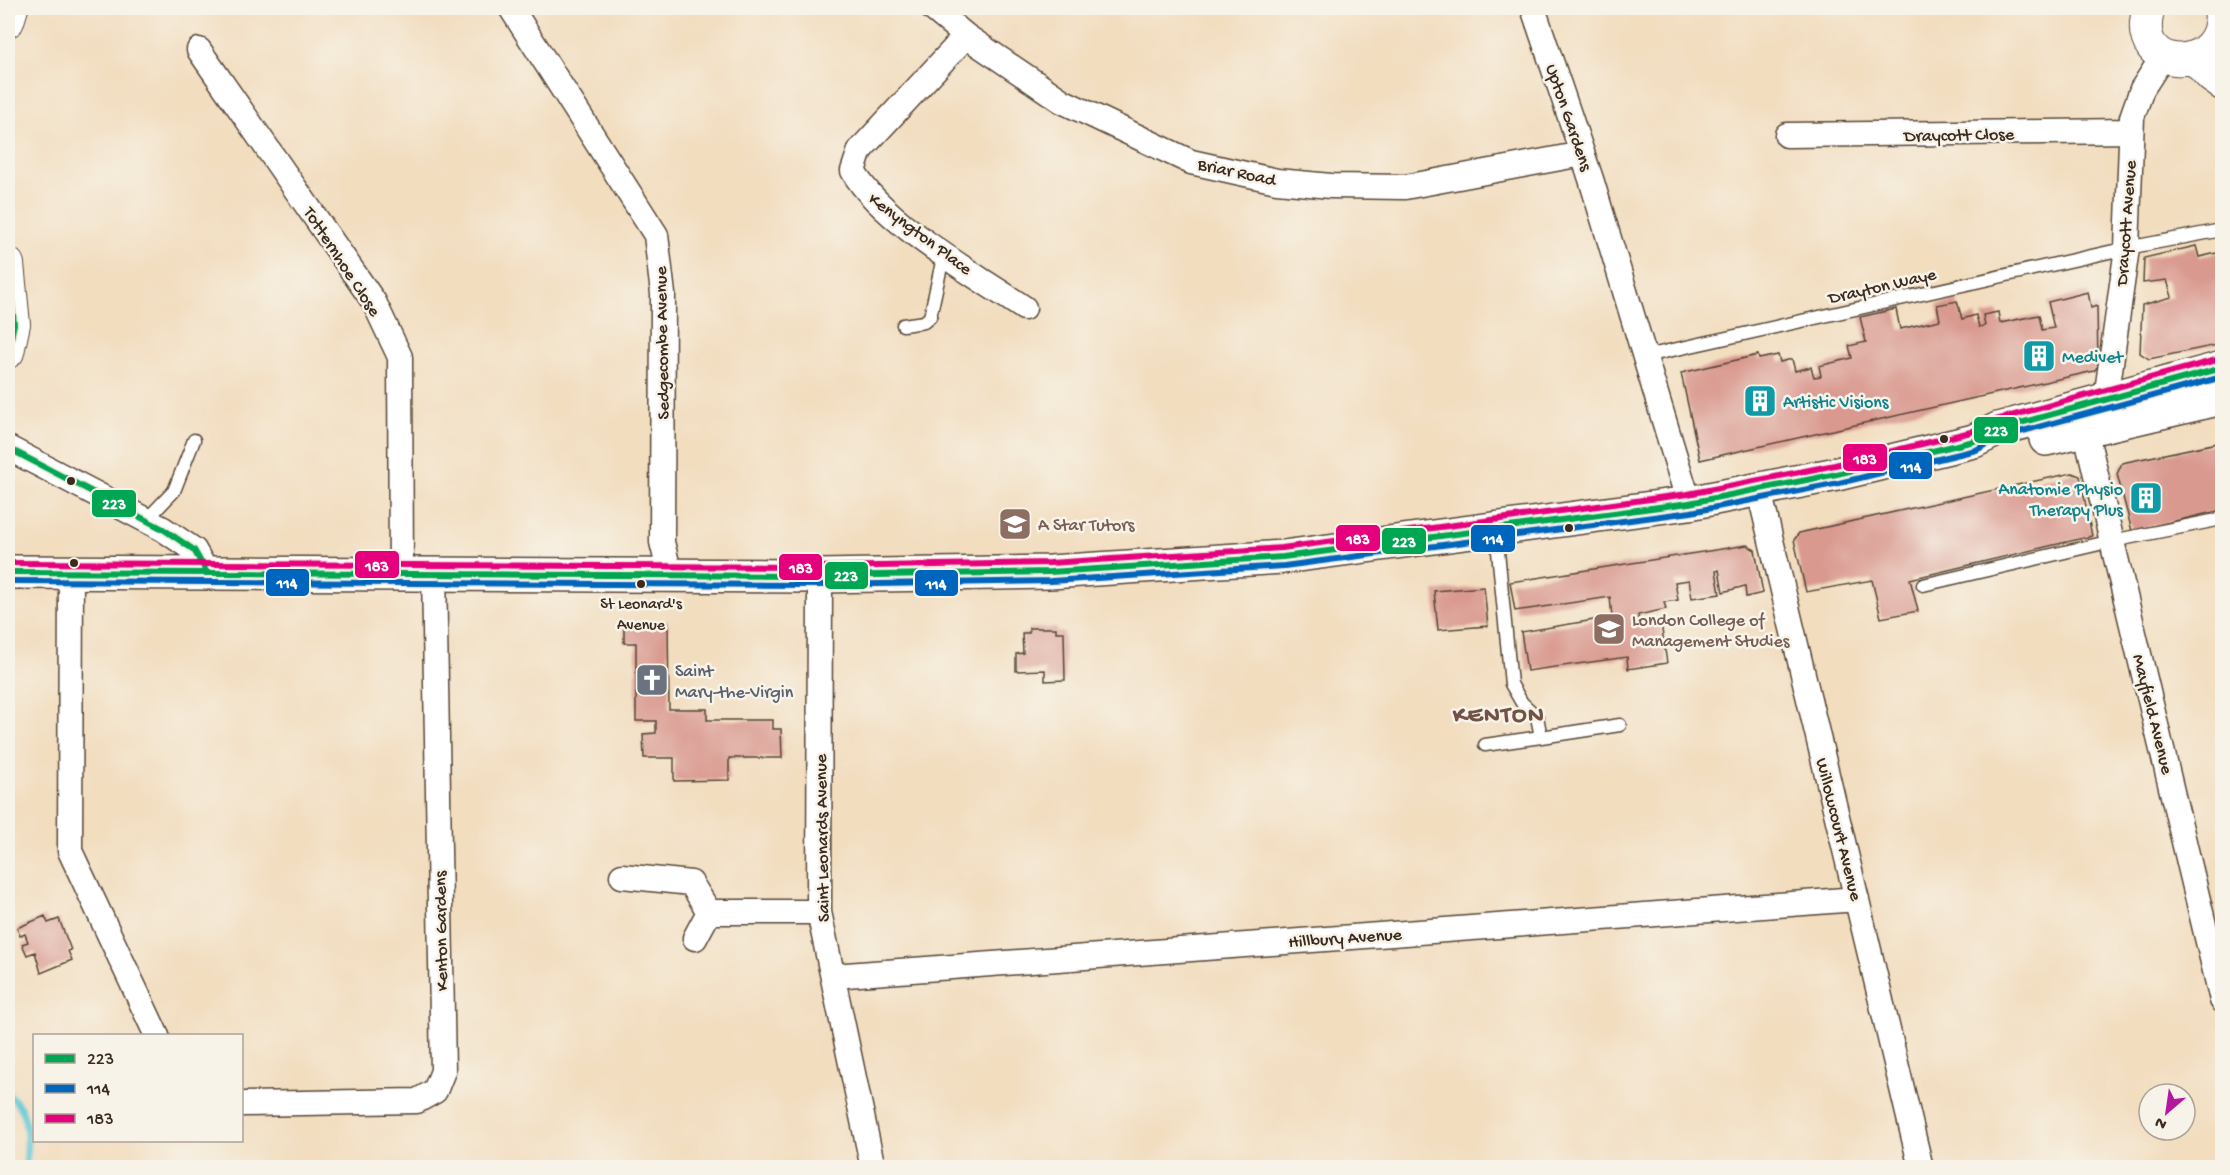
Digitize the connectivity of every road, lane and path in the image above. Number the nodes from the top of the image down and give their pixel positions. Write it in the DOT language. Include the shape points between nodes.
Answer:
graph roads {
  1 [pos="12,8"];
  2 [pos="511,8"];
  3 [pos="932,8"];
  4 [pos="1533,8"];
  5 [pos="2149,8"];
  6 [pos="8,21"];
  7 [pos="2221,27"];
  8 [pos="966,36"];
  9 [pos="199,50"];
  10 [pos="2164,55"];
  11 [pos="2195,58"];
  12 [pos="2223,84"];
  13 [pos="2131,131"];
  14 [pos="1787,135"];
  15 [pos="1582,154"];
  16 [pos="2223,230"];
  17 [pos="2127,248"];
  18 [pos="944,253"];
  19 [pos="8,264"];
  20 [pos="1024,308"];
  21 [pos="903,325"];
  22 [pos="8,352"];
  23 [pos="1646,356"];
  24 [pos="2223,368"];
  25 [pos="2223,398"];
  26 [pos="2106,399"];
  27 [pos="2085,429"];
  28 [pos="194,440"];
  29 [pos="1974,441"];
  30 [pos="8,448"];
  31 [pos="1759,490"];
  32 [pos="1689,503"];
  33 [pos="2223,519"];
  34 [pos="149,522"];
  35 [pos="1495,530"];
  36 [pos="2112,541"];
  37 [pos="8,572"];
  38 [pos="71,572"];
  39 [pos="434,572"];
  40 [pos="207,573"];
  41 [pos="401,573"];
  42 [pos="670,575"];
  43 [pos="820,576"];
  44 [pos="1923,585"];
  45 [pos="1620,725"];
  46 [pos="1541,737"];
  47 [pos="1485,745"];
  48 [pos="622,876"];
  49 [pos="1857,899"];
  50 [pos="709,912"];
  51 [pos="819,912"];
  52 [pos="695,938"];
  53 [pos="833,976"];
  54 [pos="2223,999"];
  55 [pos="157,1034"];
  56 [pos="243,1104"];
  57 [pos="873,1167"];
  58 [pos="1921,1167"];
  1 -- 6 [label="street"];
  2 -- 42 [label="street, Sedgecombe Avenue" via="656,235 663,294 662,542"];
  3 -- 8 [label="street, Briar Road"];
  4 -- 15 [label="street, Upton Gardens"];
  5 -- 10 [label="street" via="2148,39"];
  7 -- 11 [label="street" via="2210,51"];
  8 -- 15 [label="street, Briar Road" via="1062,101 1111,126 1191,162 1277,181 1405,187"];
  8 -- 18 [label="street, Kenyngton Place" via="860,150 853,171 862,187 886,211"];
  9 -- 41 [label="street, Totternhoe Close" via="374,302 400,357"];
  10 -- 11 [label="street" via="2185,61"];
  10 -- 13 [label="street, Draycott Avenue" via="2135,103"];
  11 -- 12 [label="street"];
  13 -- 14 [label="street, Draycott Close"];
  13 -- 17 [label="street, Draycott Avenue"];
  15 -- 23 [label="street, Upton Gardens"];
  16 -- 17 [label="lane, Drayton Waye"];
  17 -- 23 [label="lane, Drayton Waye"];
  17 -- 26 [label="street, Draycott Avenue"];
  18 -- 20 [label="street, Kenyngton Place"];
  18 -- 21 [label="lane" via="930,317 924,322"];
  19 -- 22 [label="street" via="14,324"];
  23 -- 32 [label="street, Upton Gardens"];
  24 -- 26 [label="main road"];
  25 -- 27 [label="main road"];
  26 -- 29 [label="main road" via="1998,429"];
  27 -- 29 [label="main road" via="2003,450"];
  27 -- 36 [label="street, Mayfield Avenue"];
  28 -- 34 [label="lane" via="174,491"];
  29 -- 31 [label="main road"];
  30 -- 34 [label="street"];
  31 -- 32 [label="main road"];
  31 -- 49 [label="street, Willowcourt Avenue"];
  32 -- 35 [label="main road"];
  33 -- 36 [label="lane"];
  34 -- 40 [label="street" via="194,550"];
  35 -- 43 [label="main road" via="1283,557 1050,572"];
  35 -- 46 [label="lane" via="1511,684 1522,703 1537,717"];
  36 -- 44 [label="lane"];
  36 -- 54 [label="street, Mayfield Avenue"];
  37 -- 38 [label="main road"];
  38 -- 40 [label="main road"];
  38 -- 55 [label="street" via="70,851"];
  39 -- 41 [label="main road"];
  39 -- 42 [label="main road"];
  39 -- 56 [label="street, Kenton Gardens" via="443,1071 435,1091 417,1101"];
  40 -- 41 [label="main road"];
  42 -- 43 [label="main road"];
  43 -- 51 [label="street, Saint Leonards Avenue"];
  45 -- 46 [label="lane"];
  46 -- 47 [label="lane"];
  48 -- 50 [label="street" via="691,883"];
  49 -- 53 [label="street, Hillbury Avenue"];
  49 -- 58 [label="street, Willowcourt Avenue"];
  50 -- 51 [label="street"];
  50 -- 52 [label="street"];
  51 -- 53 [label="street, Saint Leonards Avenue"];
  53 -- 57 [label="street, Saint Leonards Avenue"];
}
